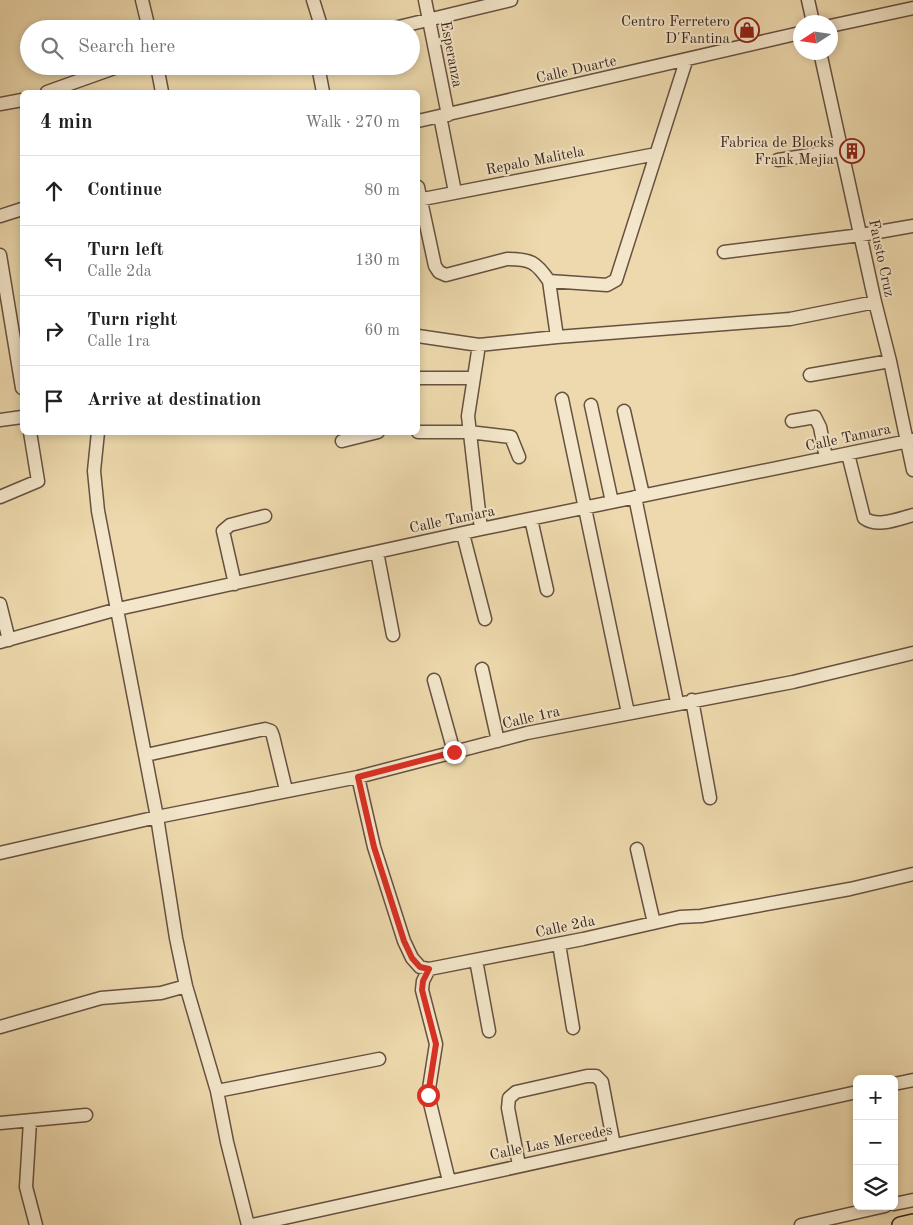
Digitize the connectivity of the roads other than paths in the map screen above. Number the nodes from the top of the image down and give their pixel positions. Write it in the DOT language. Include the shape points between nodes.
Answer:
graph roads {
  1 [pos="142,0"];
  2 [pos="313,0"];
  3 [pos="424,0"];
  4 [pos="511,0"];
  5 [pos="808,0"];
  6 [pos="913,8"];
  7 [pos="811,15"];
  8 [pos="147,20"];
  9 [pos="319,20"];
  10 [pos="429,20"];
  11 [pos="420,22"];
  12 [pos="838,24"];
  13 [pos="793,35"];
  14 [pos="822,60"];
  15 [pos="686,61"];
  16 [pos="95,75"];
  17 [pos="159,75"];
  18 [pos="320,75"];
  19 [pos="53,90"];
  20 [pos="162,90"];
  21 [pos="323,90"];
  22 [pos="20,100"];
  23 [pos="0,104"];
  24 [pos="444,116"];
  25 [pos="420,121"];
  26 [pos="842,150"];
  27 [pos="656,154"];
  28 [pos="778,160"];
  29 [pos="455,192"];
  30 [pos="420,195"];
  31 [pos="420,203"];
  32 [pos="20,210"];
  33 [pos="0,216"];
  34 [pos="913,226"];
  35 [pos="861,235"];
  36 [pos="724,252"];
  37 [pos="0,255"];
  38 [pos="549,281"];
  39 [pos="875,302"];
  40 [pos="420,336"];
  41 [pos="557,336"];
  42 [pos="479,345"];
  43 [pos="890,360"];
  44 [pos="810,374"];
  45 [pos="20,376"];
  46 [pos="420,378"];
  47 [pos="472,378"];
  48 [pos="562,399"];
  49 [pos="591,405"];
  50 [pos="624,411"];
  51 [pos="20,417"];
  52 [pos="0,420"];
  53 [pos="792,421"];
  54 [pos="420,432"];
  55 [pos="469,432"];
  56 [pos="30,435"];
  57 [pos="98,435"];
  58 [pos="364,435"];
  59 [pos="342,440"];
  60 [pos="910,440"];
  61 [pos="848,454"];
  62 [pos="518,457"];
  63 [pos="826,458"];
  64 [pos="913,470"];
  65 [pos="639,496"];
  66 [pos="0,497"];
  67 [pos="612,502"];
  68 [pos="584,508"];
  69 [pos="913,515"];
  70 [pos="266,516"];
  71 [pos="531,519"];
  72 [pos="481,529"];
  73 [pos="463,534"];
  74 [pos="377,552"];
  75 [pos="235,584"];
  76 [pos="547,590"];
  77 [pos="0,604"];
  78 [pos="118,610"];
  79 [pos="485,619"];
  80 [pos="393,635"];
  81 [pos="5,641"];
  82 [pos="913,654"];
  83 [pos="482,669"];
  84 [pos="434,680"];
  85 [pos="692,700"];
  86 [pos="677,702"];
  87 [pos="628,713"];
  88 [pos="498,741"];
  89 [pos="454,752"];
  90 [pos="146,755"];
  91 [pos="358,777"];
  92 [pos="286,790"];
  93 [pos="710,798"];
  94 [pos="158,817"];
  95 [pos="637,849"];
  96 [pos="0,854"];
  97 [pos="913,874"];
  98 [pos="654,923"];
  99 [pos="559,944"];
  100 [pos="476,960"];
  101 [pos="429,969"];
  102 [pos="186,986"];
  103 [pos="0,1027"];
  104 [pos="573,1028"];
  105 [pos="490,1031"];
  106 [pos="380,1060"];
  107 [pos="913,1080"];
  108 [pos="898,1083"];
  109 [pos="217,1091"];
  110 [pos="853,1093"];
  111 [pos="86,1116"];
  112 [pos="30,1121"];
  113 [pos="0,1123"];
  114 [pos="614,1145"];
  115 [pos="519,1165"];
  116 [pos="448,1181"];
  117 [pos="913,1200"];
  118 [pos="898,1203"];
  119 [pos="867,1210"];
  120 [pos="913,1222"];
  121 [pos="36,1225"];
  122 [pos="248,1225"];
  123 [pos="252,1225"];
  124 [pos="801,1225"];
  125 [pos="900,1225"];
  1 -- 8 [label="street"];
  2 -- 9 [label="street"];
  3 -- 10 [label="street, Esperanza"];
  4 -- 10 [label="street"];
  5 -- 7 [label="street"];
  6 -- 12 [label="street"];
  10 -- 11 [label="street"];
  10 -- 24 [label="street, Esperanza"];
  13 -- 15 [label="street, Calle Duarte"];
  14 -- 26 [label="street, Fausto Cruz"];
  15 -- 24 [label="street, Calle Duarte"];
  15 -- 27 [label="street"];
  16 -- 19 [label="street"];
  17 -- 20 [label="street"];
  18 -- 21 [label="street"];
  22 -- 23 [label="street"];
  24 -- 25 [label="street, Calle Duarte"];
  24 -- 29 [label="street, Esperanza"];
  26 -- 28 [label="street"];
  26 -- 35 [label="street, Fausto Cruz"];
  27 -- 29 [label="street, Repalo Malitela"];
  27 -- 38 [label="street" via="616,280 607,286"];
  29 -- 30 [label="street, Repalo Malitela"];
  31 -- 38 [label="street" via="439,272 446,275 507,259 526,260 535,264"];
  32 -- 33 [label="street"];
  34 -- 35 [label="street"];
  35 -- 36 [label="street"];
  35 -- 39 [label="street, Fausto Cruz"];
  37 -- 45 [label="street"];
  38 -- 41 [label="street"];
  39 -- 41 [label="street" via="790,319"];
  39 -- 43 [label="street, Fausto Cruz"];
  40 -- 42 [label="street"];
  41 -- 42 [label="street"];
  42 -- 47 [label="street"];
  43 -- 44 [label="street"];
  43 -- 60 [label="street, Fausto Cruz"];
  46 -- 47 [label="street"];
  47 -- 55 [label="street"];
  48 -- 68 [label="street"];
  49 -- 67 [label="street"];
  50 -- 65 [label="street"];
  51 -- 52 [label="street"];
  53 -- 63 [label="street" via="815,417"];
  54 -- 55 [label="street"];
  55 -- 62 [label="street" via="511,437"];
  55 -- 72 [label="street"];
  56 -- 66 [label="street" via="38,481"];
  57 -- 78 [label="street" via="94,471 98,511"];
  58 -- 59 [label="street"];
  60 -- 61 [label="street, Calle Tamara"];
  60 -- 64 [label="street, Fausto Cruz"];
  61 -- 63 [label="street, Calle Tamara"];
  61 -- 69 [label="street" via="864,518 880,523"];
  63 -- 65 [label="street, Calle Tamara"];
  65 -- 67 [label="street, Calle Tamara"];
  65 -- 86 [label="street"];
  67 -- 68 [label="street, Calle Tamara"];
  68 -- 71 [label="street, Calle Tamara"];
  68 -- 87 [label="street"];
  70 -- 75 [label="street" via="230,525 223,531"];
  71 -- 72 [label="street, Calle Tamara"];
  71 -- 76 [label="street"];
  72 -- 73 [label="street, Calle Tamara"];
  73 -- 74 [label="street, Calle Tamara"];
  73 -- 79 [label="street"];
  74 -- 75 [label="street, Calle Tamara"];
  74 -- 80 [label="street"];
  75 -- 78 [label="street, Calle Tamara"];
  77 -- 81 [label="street"];
  78 -- 81 [label="street, Calle Tamara"];
  78 -- 90 [label="street"];
  82 -- 85 [label="street, Calle 1ra" via="793,682"];
  83 -- 88 [label="street"];
  84 -- 89 [label="street"];
  85 -- 86 [label="street, Calle 1ra"];
  85 -- 93 [label="street"];
  86 -- 87 [label="street, Calle 1ra"];
  87 -- 88 [label="street, Calle 1ra"];
  88 -- 89 [label="street, Calle 1ra"];
  89 -- 91 [label="street, Calle 1ra"];
  90 -- 92 [label="street" via="265,729 273,736"];
  90 -- 94 [label="street"];
  91 -- 92 [label="street, Calle 1ra"];
  91 -- 101 [label="street" via="374,847 404,941 420,967"];
  92 -- 94 [label="street, Calle 1ra"];
  94 -- 96 [label="street, Calle 1ra"];
  94 -- 102 [label="street"];
  95 -- 98 [label="street"];
  97 -- 98 [label="street, Calle 2da" via="850,889"];
  98 -- 99 [label="street, Calle 2da"];
  99 -- 100 [label="street, Calle 2da"];
  99 -- 104 [label="street"];
  100 -- 101 [label="street, Calle 2da"];
  100 -- 105 [label="street"];
  101 -- 116 [label="street" via="422,990 436,1044 428,1095"];
  102 -- 103 [label="street" via="161,993 101,998"];
  102 -- 109 [label="street"];
  106 -- 109 [label="street"];
  107 -- 108 [label="street"];
  109 -- 122 [label="street"];
  110 -- 114 [label="street, Calle Las Mercedes"];
  111 -- 112 [label="street"];
  112 -- 113 [label="street"];
  112 -- 121 [label="street" via="26,1187"];
  114 -- 115 [label="street, Calle Las Mercedes"];
  114 -- 115 [label="street" via="602,1082 596,1076 587,1076 516,1092 509,1098"];
  115 -- 116 [label="street, Calle Las Mercedes"];
  116 -- 123 [label="street, Calle Las Mercedes"];
  117 -- 118 [label="street"];
  119 -- 124 [label="street"];
  120 -- 125 [label="main road"];
}
